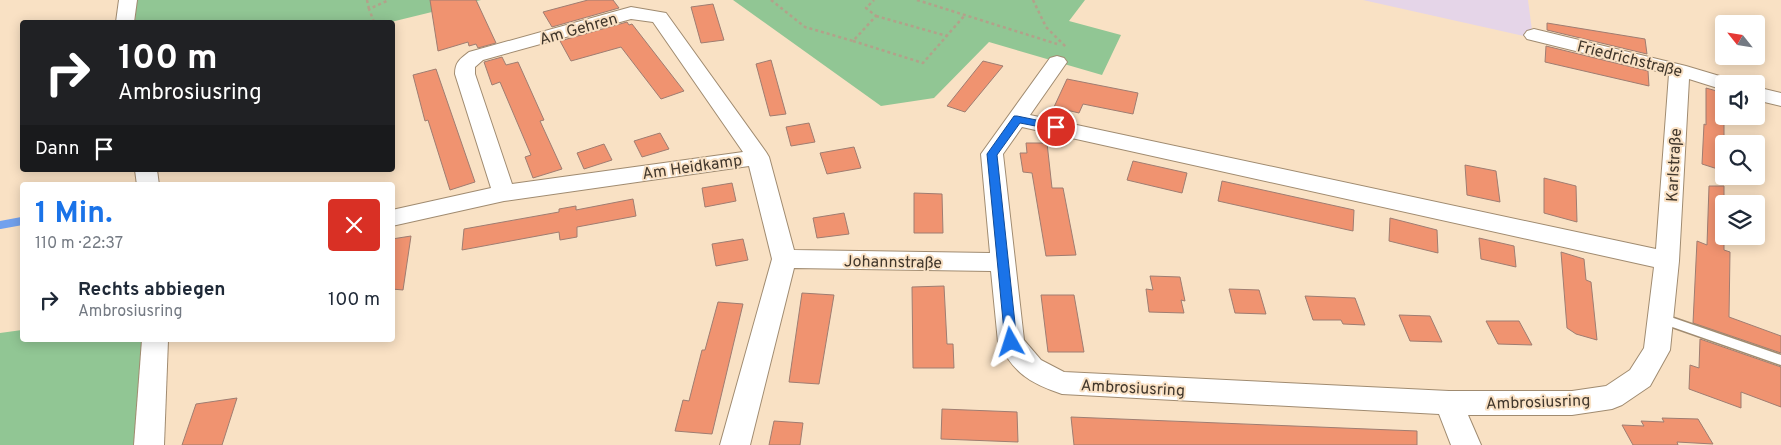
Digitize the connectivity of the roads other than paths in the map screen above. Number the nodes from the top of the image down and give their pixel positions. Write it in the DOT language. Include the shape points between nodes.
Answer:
graph roads {
  1 [pos="128,0"];
  2 [pos="125,20"];
  3 [pos="1534,35"];
  4 [pos="1062,55"];
  5 [pos="1678,70"];
  6 [pos="1715,81"];
  7 [pos="1765,96"];
  8 [pos="1781,100"];
  9 [pos="1017,119"];
  10 [pos="758,157"];
  11 [pos="504,193"];
  12 [pos="395,217"];
  13 [pos="784,259"];
  14 [pos="1667,261"];
  15 [pos="1003,262"];
  16 [pos="1662,319"];
  17 [pos="155,342"];
  18 [pos="1781,360"];
  19 [pos="1449,403"];
  20 [pos="149,445"];
  21 [pos="735,445"];
  22 [pos="1466,445"];
  1 -- 2 [label="street"];
  3 -- 5 [label="street, Friedrichstraße"];
  4 -- 9 [label="street, Ambrosiusring"];
  5 -- 6 [label="street, Friedrichstraße"];
  5 -- 14 [label="street, Karlstraße"];
  7 -- 8 [label="street"];
  9 -- 14 [label="street"];
  9 -- 15 [label="street, Ambrosiusring" via="992,154"];
  10 -- 11 [label="street, Am Heidkamp"];
  10 -- 11 [label="street, Am Gehren" via="659,17 631,13 476,56 465,66"];
  10 -- 13 [label="street, Am Heidkamp"];
  11 -- 12 [label="street, Am Heidkamp"];
  13 -- 15 [label="street, Johannstraße"];
  13 -- 21 [label="street, Am Heidkamp"];
  14 -- 16 [label="street, Ambrosiusring"];
  15 -- 19 [label="street, Ambrosiusring" via="1011,342 1024,364 1062,383"];
  16 -- 18 [label="lane"];
  16 -- 19 [label="street, Ambrosiusring" via="1657,350 1640,378 1612,397 1572,403"];
  17 -- 20 [label="street"];
  19 -- 22 [label="street"];
}
